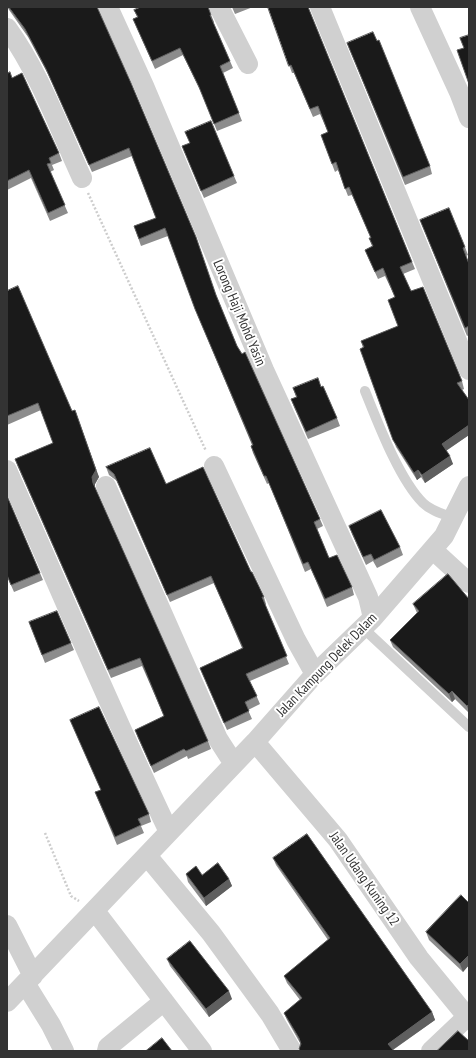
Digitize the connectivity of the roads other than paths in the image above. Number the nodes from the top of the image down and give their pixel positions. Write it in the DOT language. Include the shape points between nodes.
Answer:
graph roads {
  1 [pos="108,7"];
  2 [pos="219,7"];
  3 [pos="320,7"];
  4 [pos="420,7"];
  5 [pos="7,28"];
  6 [pos="248,64"];
  7 [pos="469,118"];
  8 [pos="82,178"];
  9 [pos="469,370"];
  10 [pos="365,390"];
  11 [pos="214,466"];
  12 [pos="7,470"];
  13 [pos="106,486"];
  14 [pos="469,486"];
  15 [pos="454,518"];
  16 [pos="433,550"];
  17 [pos="469,583"];
  18 [pos="368,623"];
  19 [pos="315,674"];
  20 [pos="469,726"];
  21 [pos="255,742"];
  22 [pos="234,764"];
  23 [pos="169,832"];
  24 [pos="148,857"];
  25 [pos="95,911"];
  26 [pos="7,925"];
  27 [pos="29,980"];
  28 [pos="164,1001"];
  29 [pos="7,1002"];
  30 [pos="468,1017"];
  31 [pos="64,1051"];
  32 [pos="107,1051"];
  33 [pos="202,1051"];
  34 [pos="292,1051"];
  35 [pos="431,1051"];
  1 -- 18 [label="street, Lorong Haji Mohd Yasin" via="264,370 368,597"];
  2 -- 6 [label="street"];
  3 -- 9 [label="street"];
  4 -- 7 [label="street"];
  5 -- 8 [label="street" via="44,94"];
  10 -- 15 [label="lane" via="380,429 407,481 430,509"];
  11 -- 19 [label="street" via="296,640"];
  12 -- 23 [label="street" via="90,661"];
  13 -- 22 [label="street" via="218,739"];
  14 -- 15 [label="street, Jalan Kampung Delek Dalam"];
  15 -- 16 [label="street, Jalan Kampung Delek Dalam"];
  16 -- 17 [label="street"];
  16 -- 18 [label="street, Jalan Kampung Delek Dalam"];
  18 -- 19 [label="street, Jalan Kampung Delek Dalam"];
  18 -- 20 [label="lane"];
  19 -- 21 [label="street, Jalan Kampung Delek Dalam"];
  21 -- 22 [label="street, Jalan Kampung Delek Dalam"];
  21 -- 30 [label="street, Jalan Udang Kuning 12" via="338,840 419,958"];
  22 -- 23 [label="street, Jalan Kampung Delek Dalam"];
  23 -- 24 [label="street, Jalan Kampung Delek Dalam"];
  24 -- 25 [label="street, Jalan Kampung Delek Dalam"];
  24 -- 34 [label="street" via="211,933 270,1014"];
  25 -- 27 [label="street, Jalan Kampung Delek Dalam"];
  25 -- 28 [label="street"];
  26 -- 27 [label="street"];
  27 -- 29 [label="street, Jalan Kampung Delek Dalam"];
  27 -- 31 [label="street"];
  28 -- 32 [label="street" via="108,1047"];
  28 -- 33 [label="street"];
  30 -- 35 [label="street"];
}
